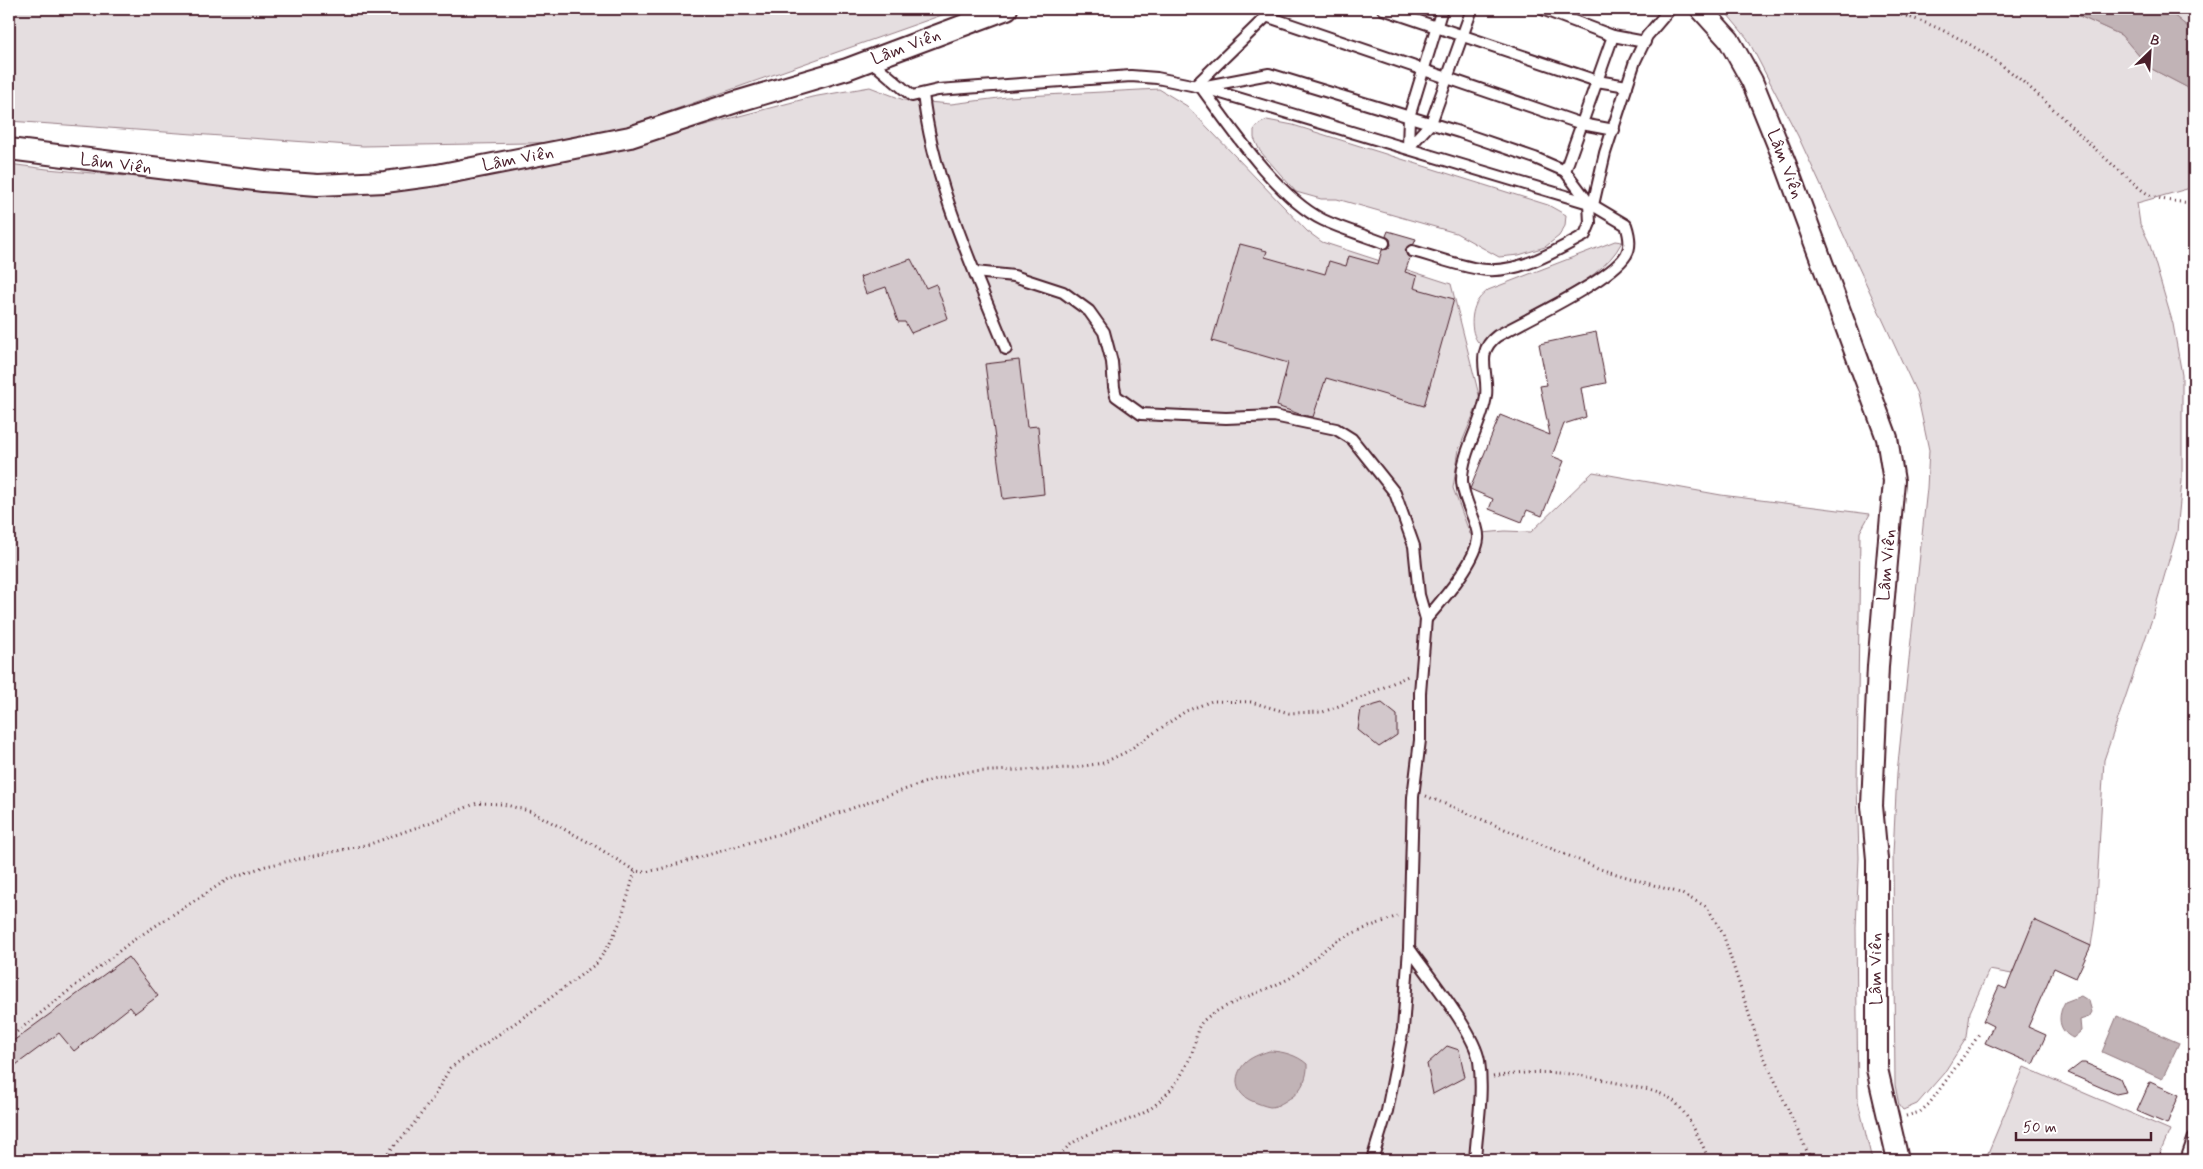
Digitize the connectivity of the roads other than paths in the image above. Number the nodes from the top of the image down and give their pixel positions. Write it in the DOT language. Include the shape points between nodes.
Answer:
graph roads {
  1 [pos="1007,9"];
  2 [pos="1383,9"];
  3 [pos="1442,9"];
  4 [pos="1472,9"];
  5 [pos="1542,9"];
  6 [pos="1670,9"];
  7 [pos="1701,9"];
  8 [pos="1270,12"];
  9 [pos="1437,28"];
  10 [pos="1463,36"];
  11 [pos="1613,36"];
  12 [pos="1645,42"];
  13 [pos="870,60"];
  14 [pos="1423,71"];
  15 [pos="1448,79"];
  16 [pos="1597,81"];
  17 [pos="1198,86"];
  18 [pos="1627,86"];
  19 [pos="923,94"];
  20 [pos="1409,117"];
  21 [pos="1432,124"];
  22 [pos="1582,124"];
  23 [pos="1614,130"];
  24 [pos="1408,148"];
  25 [pos="9,149"];
  26 [pos="1565,171"];
  27 [pos="1591,204"];
  28 [pos="1384,243"];
  29 [pos="1412,251"];
  30 [pos="975,272"];
  31 [pos="1006,349"];
  32 [pos="1426,619"];
  33 [pos="1409,948"];
  34 [pos="2194,1137"];
  35 [pos="1372,1160"];
  36 [pos="1475,1160"];
  37 [pos="1898,1160"];
  38 [pos="2186,1160"];
  1 -- 13 [label="street, Lâm Viên"];
  2 -- 9 [label="lane"];
  3 -- 9 [label="lane"];
  4 -- 10 [label="lane"];
  5 -- 11 [label="lane"];
  6 -- 12 [label="lane"];
  7 -- 37 [label="street, Lâm Viên" via="1730,40 1752,81 1887,438 1894,481 1878,666 1872,806 1877,860 1877,1069"];
  8 -- 14 [label="lane"];
  8 -- 17 [label="lane"];
  9 -- 10 [label="lane"];
  9 -- 14 [label="lane"];
  10 -- 15 [label="lane"];
  10 -- 16 [label="lane"];
  11 -- 12 [label="lane"];
  11 -- 16 [label="lane"];
  12 -- 18 [label="lane"];
  13 -- 19 [label="lane" via="912,96"];
  13 -- 25 [label="street, Lâm Viên" via="630,136 385,182 318,185 262,181"];
  14 -- 15 [label="lane"];
  14 -- 20 [label="lane"];
  15 -- 21 [label="lane"];
  15 -- 22 [label="lane"];
  16 -- 18 [label="lane"];
  16 -- 22 [label="lane"];
  17 -- 19 [label="lane" via="1131,76 938,90"];
  17 -- 20 [label="lane" via="1269,74"];
  17 -- 24 [label="lane"];
  17 -- 28 [label="lane" via="1243,144 1289,195 1322,220"];
  18 -- 23 [label="lane"];
  19 -- 30 [label="lane" via="935,165"];
  20 -- 21 [label="lane"];
  20 -- 24 [label="lane"];
  21 -- 24 [label="lane"];
  21 -- 26 [label="lane"];
  22 -- 23 [label="lane"];
  22 -- 26 [label="lane"];
  23 -- 27 [label="lane"];
  24 -- 27 [label="lane"];
  26 -- 27 [label="lane"];
  27 -- 29 [label="lane" via="1590,223 1585,235 1506,270 1486,270"];
  27 -- 32 [label="lane" via="1626,225 1630,237 1627,254 1608,274 1487,343 1484,351 1486,396 1469,447 1462,481 1478,539 1463,572"];
  30 -- 31 [label="lane"];
  30 -- 32 [label="lane" via="1014,276 1063,292 1089,311 1104,332 1116,396 1141,414 1226,418 1274,416 1336,429 1352,439 1395,493 1414,546 1419,595"];
  32 -- 33 [label="lane" via="1420,740 1413,792"];
  33 -- 35 [label="lane" via="1401,1037 1387,1111"];
  33 -- 36 [label="lane" via="1465,1028 1478,1054 1481,1092"];
  34 -- 38 [label="lane"];
}
